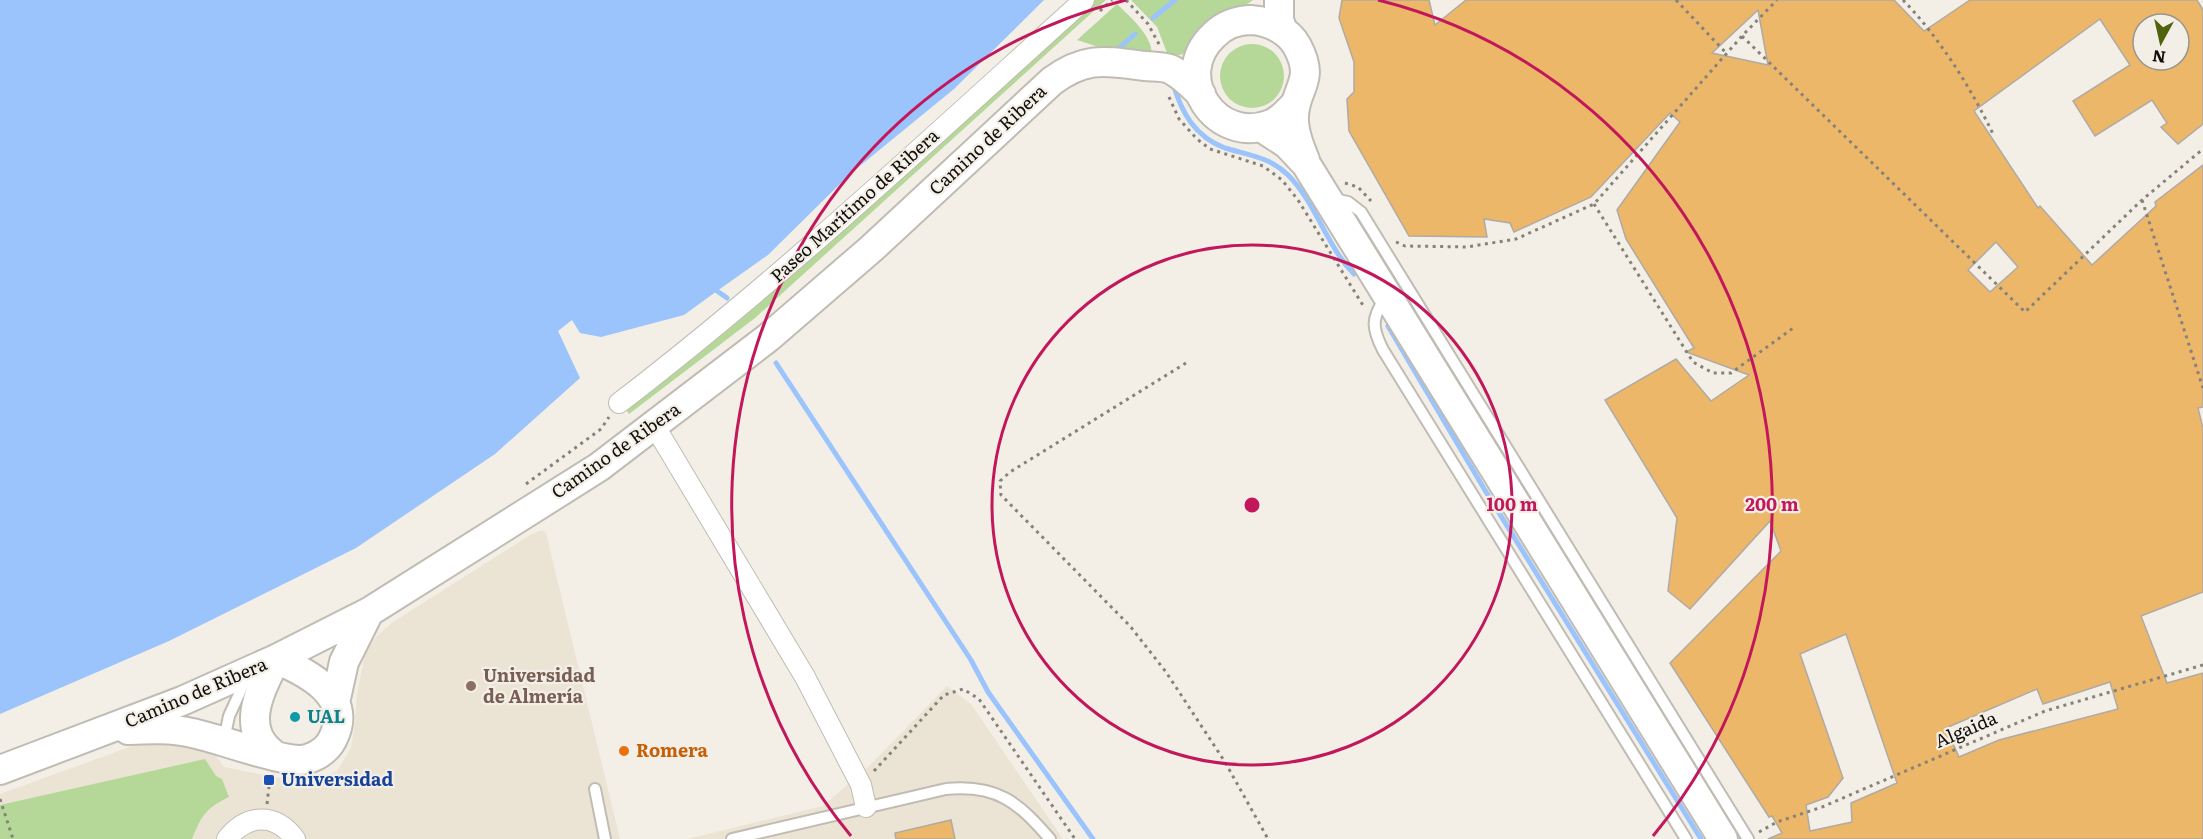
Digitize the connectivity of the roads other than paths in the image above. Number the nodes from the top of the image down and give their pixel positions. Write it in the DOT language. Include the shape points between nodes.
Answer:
graph roads {
  1 [pos="1084,0"];
  2 [pos="1279,0"];
  3 [pos="1258,10"];
  4 [pos="1283,31"];
  5 [pos="1200,53"];
  6 [pos="1166,68"];
  7 [pos="1201,94"];
  8 [pos="1295,104"];
  9 [pos="1261,127"];
  10 [pos="1318,183"];
  11 [pos="1387,296"];
  12 [pos="619,403"];
  13 [pos="654,424"];
  14 [pos="369,612"];
  15 [pos="276,659"];
  16 [pos="344,662"];
  17 [pos="251,671"];
  18 [pos="307,674"];
  19 [pos="335,703"];
  20 [pos="108,731"];
  21 [pos="224,741"];
  22 [pos="276,756"];
  23 [pos="0,770"];
  24 [pos="595,789"];
  25 [pos="866,807"];
  26 [pos="227,839"];
  27 [pos="295,839"];
  28 [pos="605,839"];
  29 [pos="732,839"];
  30 [pos="1050,839"];
  31 [pos="1686,839"];
  32 [pos="1740,839"];
  1 -- 12 [label="street, Paseo Marítimo de Ribera" via="823,236 696,344"];
  2 -- 4 [label="main road"];
  3 -- 4 [label="main road"];
  3 -- 5 [label="main road" via="1220,30"];
  4 -- 8 [label="main road" via="1299,49 1304,68 1305,79"];
  5 -- 6 [label="main road"];
  5 -- 7 [label="main road" via="1195,75"];
  6 -- 7 [label="main road"];
  6 -- 13 [label="main road, Camino de Ribera" via="1091,62 1063,73 777,330"];
  7 -- 9 [label="main road" via="1217,116 1232,124"];
  8 -- 9 [label="main road" via="1282,118"];
  8 -- 10 [label="main road" via="1294,126"];
  9 -- 10 [label="main road" via="1287,144"];
  10 -- 11 [label="main road"];
  10 -- 32 [label="lane" via="1362,212"];
  11 -- 31 [label="lane" via="1374,314 1376,336 1383,350"];
  11 -- 32 [label="main road"];
  13 -- 14 [label="main road, Camino de Ribera" via="599,467"];
  13 -- 25 [label="street" via="805,677 861,785"];
  14 -- 15 [label="main road, Camino de Ribera"];
  14 -- 16 [label="main road"];
  15 -- 17 [label="main road, Camino de Ribera"];
  15 -- 18 [label="main road"];
  15 -- 22 [label="main road" via="261,690 255,718 259,740"];
  16 -- 18 [label="main road" via="324,665"];
  16 -- 19 [label="main road"];
  17 -- 20 [label="main road, Camino de Ribera"];
  17 -- 21 [label="lane" via="229,716"];
  18 -- 19 [label="main road" via="322,685"];
  19 -- 22 [label="main road" via="338,726 328,746 309,759"];
  20 -- 21 [label="main road" via="174,729"];
  20 -- 23 [label="main road, Camino de Ribera"];
  21 -- 22 [label="main road"];
  24 -- 28 [label="lane"];
  25 -- 29 [label="lane"];
  25 -- 30 [label="lane" via="946,789 981,789 1016,803"];
  26 -- 27 [label="street" via="250,820 265,819 277,822"];
}
